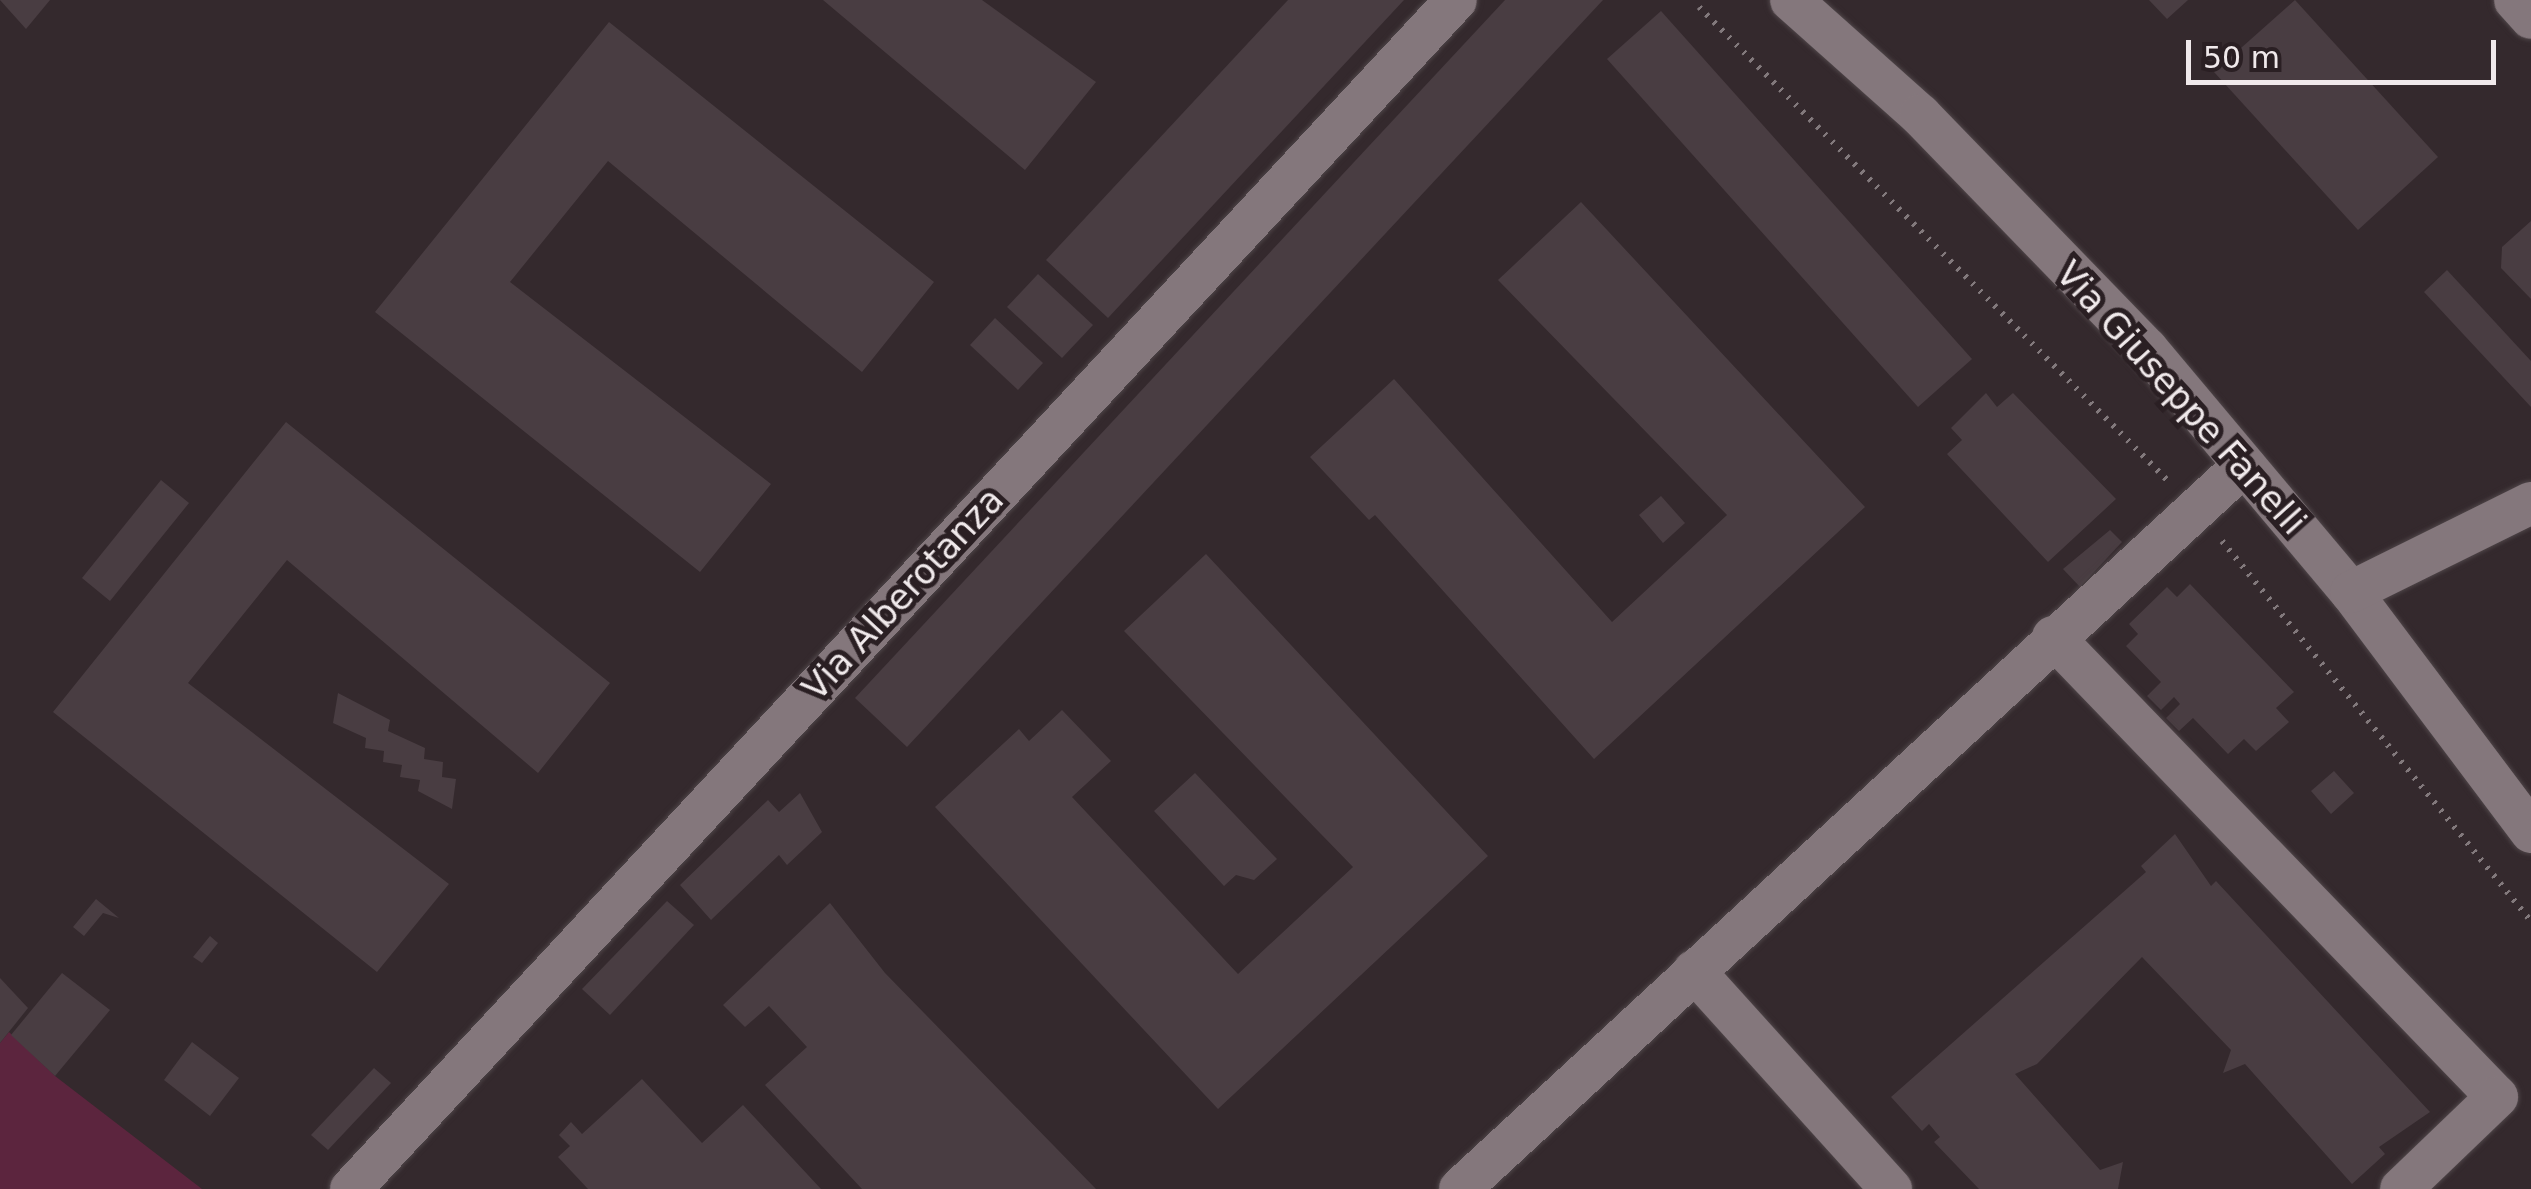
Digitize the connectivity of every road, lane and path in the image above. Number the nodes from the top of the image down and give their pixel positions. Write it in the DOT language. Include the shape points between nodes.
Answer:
graph roads {
  1 [pos="1456,0"];
  2 [pos="1791,0"];
  3 [pos="2515,0"];
  4 [pos="1699,7"];
  5 [pos="2531,18"];
  6 [pos="2244,465"];
  7 [pos="2168,482"];
  8 [pos="2531,503"];
  9 [pos="2218,536"];
  10 [pos="2351,592"];
  11 [pos="2052,637"];
  12 [pos="2531,832"];
  13 [pos="2531,920"];
  14 [pos="1694,972"];
  15 [pos="351,1189"];
  16 [pos="1460,1189"];
  17 [pos="1891,1189"];
  18 [pos="2401,1189"];
  1 -- 15 [label="street, Via Alberotanza"];
  2 -- 6 [label="street, Via Giuseppe Fanelli" via="1920,116 2147,349"];
  3 -- 5 [label="street"];
  4 -- 7 [label="path"];
  6 -- 10 [label="street, Via Giuseppe Fanelli"];
  6 -- 11 [label="street"];
  8 -- 10 [label="street"];
  9 -- 13 [label="path"];
  10 -- 12 [label="street, Via Giuseppe Fanelli"];
  11 -- 14 [label="street"];
  11 -- 18 [label="street" via="2497,1098"];
  14 -- 16 [label="street"];
  14 -- 17 [label="street"];
}
